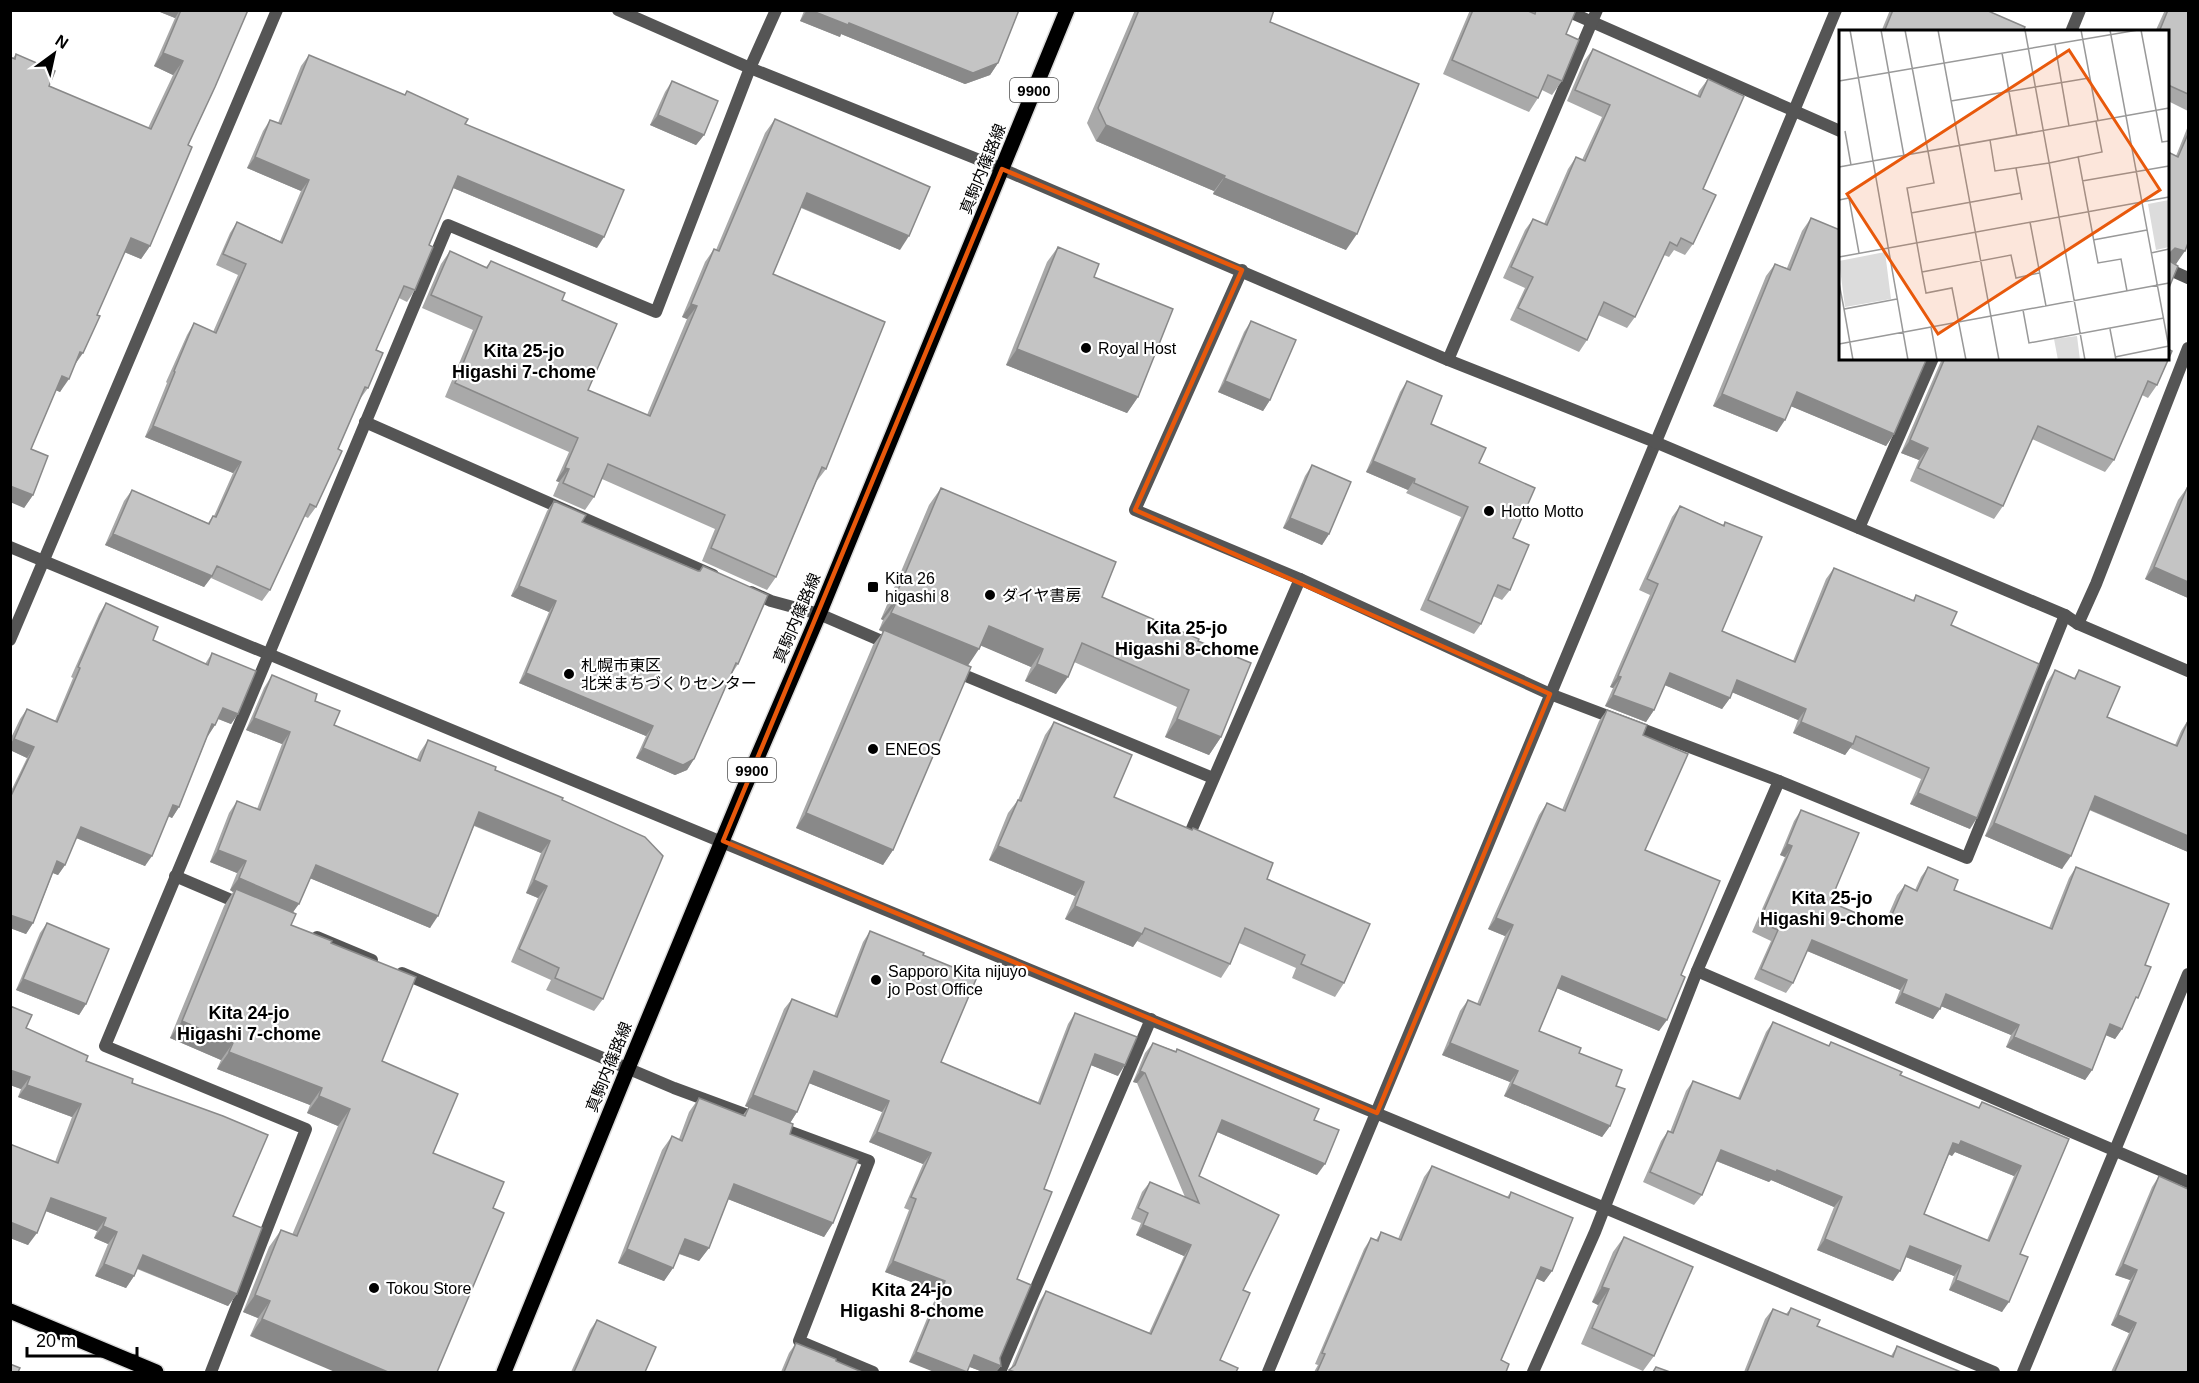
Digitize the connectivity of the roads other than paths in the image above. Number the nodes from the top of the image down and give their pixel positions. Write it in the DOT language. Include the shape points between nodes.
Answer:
graph roads {
  1 [pos="277,10"];
  2 [pos="618,10"];
  3 [pos="776,10"];
  4 [pos="1067,10"];
  5 [pos="1565,10"];
  6 [pos="1836,10"];
  7 [pos="2080,10"];
  8 [pos="1595,16"];
  9 [pos="2072,30"];
  10 [pos="750,68"];
  11 [pos="1794,111"];
  12 [pos="1839,131"];
  13 [pos="1002,169"];
  14 [pos="2169,269"];
  15 [pos="1242,270"];
  16 [pos="2188,278"];
  17 [pos="2188,348"];
  18 [pos="1448,360"];
  19 [pos="1932,360"];
  20 [pos="365,422"];
  21 [pos="1655,442"];
  22 [pos="1859,528"];
  23 [pos="10,547"];
  24 [pos="44,562"];
  25 [pos="1300,579"];
  26 [pos="819,614"];
  27 [pos="2066,615"];
  28 [pos="2078,624"];
  29 [pos="10,640"];
  30 [pos="906,652"];
  31 [pos="269,653"];
  32 [pos="939,665"];
  33 [pos="2188,671"];
  34 [pos="1550,694"];
  35 [pos="1213,778"];
  36 [pos="1779,781"];
  37 [pos="1191,831"];
  38 [pos="723,841"];
  39 [pos="175,876"];
  40 [pos="250,908"];
  41 [pos="304,931"];
  42 [pos="1697,971"];
  43 [pos="2188,975"];
  44 [pos="1151,1019"];
  45 [pos="628,1068"];
  46 [pos="1377,1113"];
  47 [pos="2115,1151"];
  48 [pos="2188,1182"];
  49 [pos="1605,1208"];
  50 [pos="10,1311"];
  51 [pos="156,1372"];
  52 [pos="211,1372"];
  53 [pos="504,1372"];
  54 [pos="873,1372"];
  55 [pos="1000,1372"];
  56 [pos="1268,1372"];
  57 [pos="1533,1372"];
  58 [pos="1994,1372"];
  59 [pos="2023,1372"];
  1 -- 24 [label="street"];
  2 -- 10 [label="street"];
  3 -- 10 [label="street"];
  4 -- 13 [label="main road, 真駒内篠路線 / 9900"];
  5 -- 8 [label="street"];
  6 -- 11 [label="street"];
  7 -- 9 [label="street"];
  8 -- 11 [label="street"];
  8 -- 18 [label="street"];
  10 -- 13 [label="street"];
  10 -- 20 [label="street" via="656,312 448,225"];
  11 -- 12 [label="street"];
  11 -- 21 [label="street"];
  13 -- 15 [label="street"];
  13 -- 26 [label="main road, 真駒内篠路線 / 9900"];
  14 -- 16 [label="street"];
  15 -- 18 [label="street"];
  15 -- 25 [label="street" via="1135,510"];
  17 -- 28 [label="street"];
  18 -- 21 [label="street"];
  19 -- 22 [label="street"];
  20 -- 26 [label="street" via="771,601"];
  20 -- 31 [label="street"];
  21 -- 22 [label="street"];
  21 -- 34 [label="street"];
  22 -- 27 [label="street"];
  23 -- 24 [label="street"];
  24 -- 29 [label="street"];
  24 -- 31 [label="street"];
  25 -- 34 [label="street"];
  25 -- 35 [label="street"];
  26 -- 30 [label="street"];
  26 -- 38 [label="main road, 真駒内篠路線 / 9900"];
  27 -- 28 [label="street"];
  27 -- 36 [label="street" via="1967,858"];
  28 -- 33 [label="street"];
  31 -- 38 [label="street"];
  31 -- 39 [label="street"];
  32 -- 35 [label="street"];
  34 -- 36 [label="street"];
  34 -- 46 [label="street"];
  35 -- 37 [label="street"];
  36 -- 42 [label="street"];
  38 -- 44 [label="street"];
  38 -- 45 [label="main road, 真駒内篠路線 / 9900"];
  39 -- 40 [label="street"];
  39 -- 52 [label="street" via="105,1046 306,1129"];
  41 -- 45 [label="street"];
  42 -- 47 [label="street"];
  42 -- 49 [label="street"];
  43 -- 47 [label="street"];
  44 -- 46 [label="street"];
  44 -- 55 [label="street"];
  45 -- 53 [label="main road, 真駒内篠路線 / 9900"];
  45 -- 54 [label="street" via="869,1161 799,1341"];
  46 -- 49 [label="street"];
  46 -- 56 [label="street"];
  47 -- 48 [label="street"];
  47 -- 59 [label="street"];
  49 -- 57 [label="street"];
  49 -- 58 [label="street"];
  50 -- 51 [label="main road"];
}
